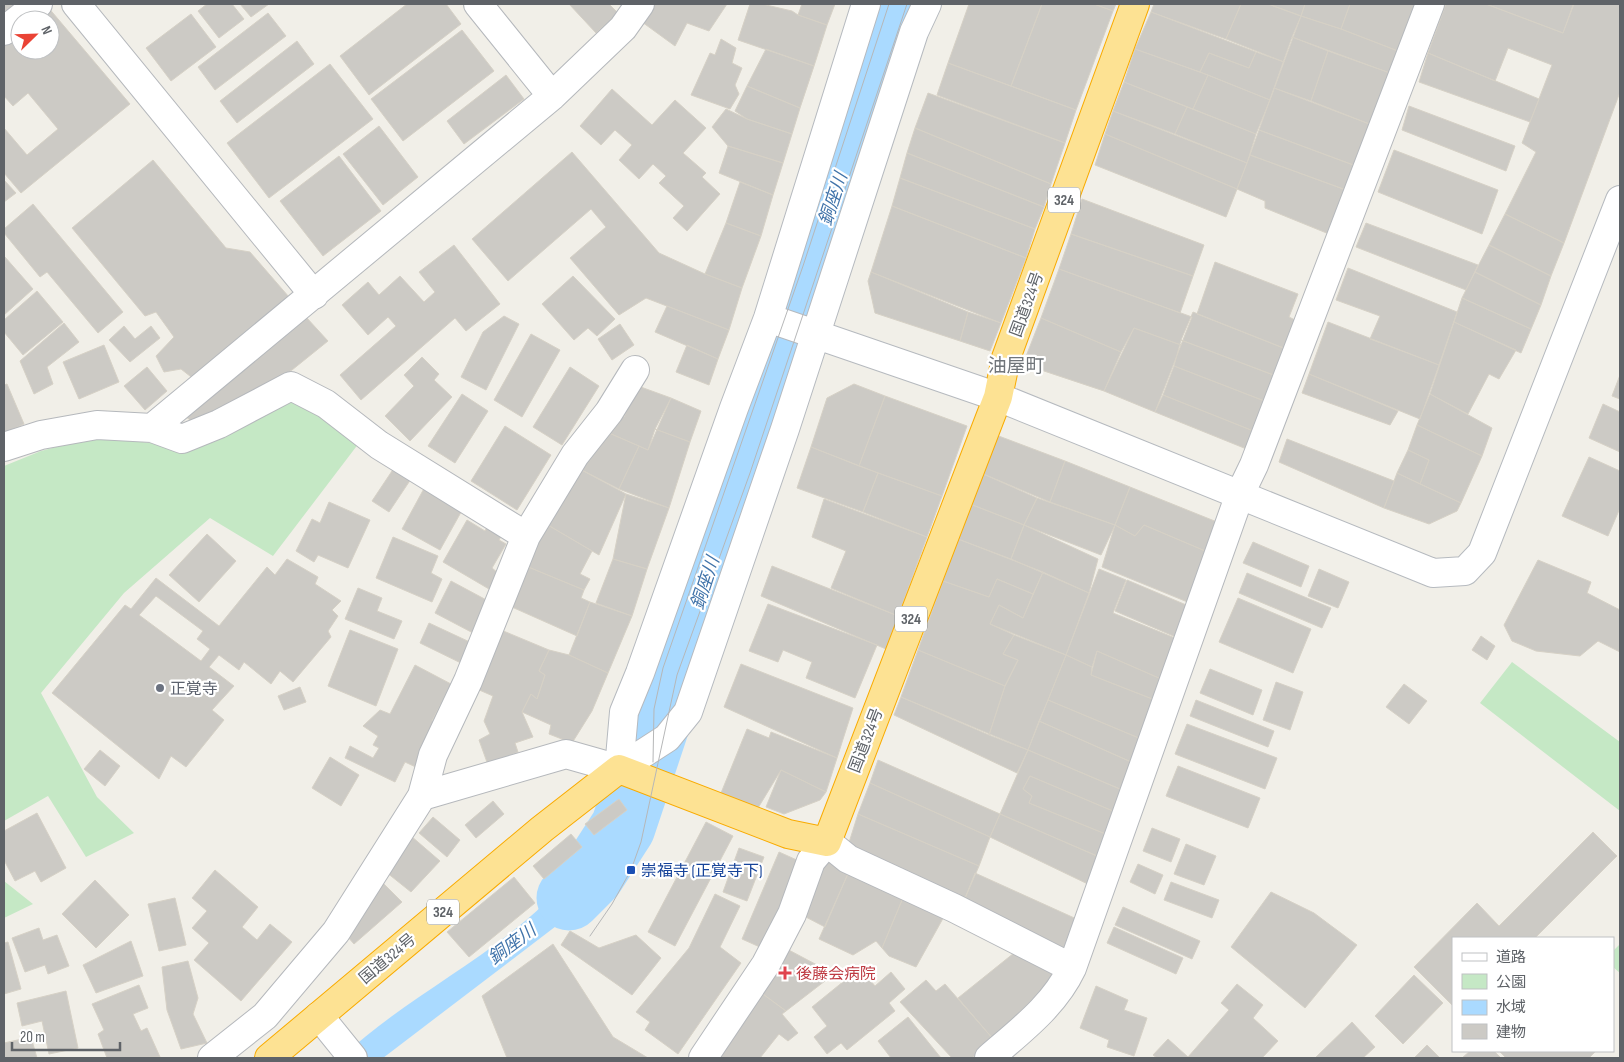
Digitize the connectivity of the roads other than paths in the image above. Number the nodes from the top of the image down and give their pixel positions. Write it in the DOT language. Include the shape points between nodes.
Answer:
graph roads {
  1 [pos="38,4"];
  2 [pos="76,4"];
  3 [pos="478,4"];
  4 [pos="640,4"];
  5 [pos="866,4"];
  6 [pos="927,4"];
  7 [pos="1135,4"];
  8 [pos="1430,4"];
  9 [pos="4,31"];
  10 [pos="552,96"];
  11 [pos="1620,200"];
  12 [pos="314,295"];
  13 [pos="768,318"];
  14 [pos="817,334"];
  15 [pos="635,370"];
  16 [pos="998,397"];
  17 [pos="152,428"];
  18 [pos="4,447"];
  19 [pos="1240,494"];
  20 [pos="526,536"];
  21 [pos="619,769"];
  22 [pos="422,796"];
  23 [pos="827,842"];
  24 [pos="1072,968"];
  25 [pos="319,1016"];
  26 [pos="347,1049"];
  27 [pos="212,1058"];
  28 [pos="270,1058"];
  29 [pos="703,1058"];
  30 [pos="989,1058"];
  1 -- 9 [label="street"];
  2 -- 12 [label="street"];
  3 -- 10 [label="street"];
  4 -- 10 [label="street" via="623,28"];
  5 -- 13 [label="street"];
  6 -- 14 [label="street" via="914,32"];
  7 -- 16 [label="highway, 国道324号 / 324" via="1006,358"];
  8 -- 19 [label="street" via="1254,465"];
  10 -- 12 [label="street"];
  11 -- 19 [label="street" via="1482,553 1465,571 1433,573"];
  12 -- 17 [label="street"];
  13 -- 14 [label="street"];
  13 -- 21 [label="street" via="624,712"];
  14 -- 16 [label="street"];
  14 -- 21 [label="street" via="688,712 667,738"];
  15 -- 20 [label="street" via="609,412 574,455"];
  16 -- 19 [label="street"];
  16 -- 23 [label="highway, 国道324号 / 324"];
  17 -- 18 [label="street" via="97,425 41,435"];
  17 -- 20 [label="street" via="182,439 219,424 291,386 326,404 379,444"];
  19 -- 24 [label="street"];
  20 -- 22 [label="street" via="468,681 433,755"];
  21 -- 22 [label="street" via="566,754"];
  21 -- 23 [label="highway" via="788,834"];
  21 -- 25 [label="highway, 国道324号 / 324" via="534,835"];
  22 -- 27 [label="street" via="336,932 264,1016"];
  23 -- 24 [label="street" via="848,859 963,912"];
  23 -- 29 [label="street" via="811,861 792,914 766,964"];
  24 -- 30 [label="street" via="1064,986 1049,1004"];
  25 -- 26 [label="street"];
  25 -- 28 [label="highway, 国道324号 / 324"];
}
